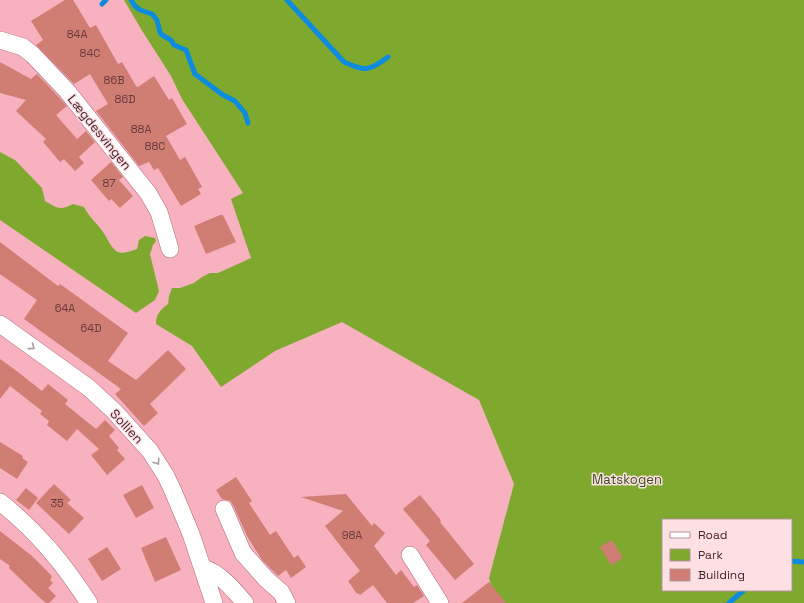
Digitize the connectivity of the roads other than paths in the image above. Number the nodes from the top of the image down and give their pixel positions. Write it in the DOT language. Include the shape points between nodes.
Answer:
graph roads {
  1 [pos="0,40"];
  2 [pos="170,249"];
  3 [pos="0,324"];
  4 [pos="0,502"];
  5 [pos="224,509"];
  6 [pos="410,555"];
  7 [pos="203,568"];
  8 [pos="89,603"];
  9 [pos="214,603"];
  10 [pos="246,603"];
  11 [pos="287,603"];
  12 [pos="440,603"];
  1 -- 2 [label="street, Lægdesvingen" via="23,48 33,55 67,91 148,193 159,212"];
  3 -- 7 [label="street, Sollien, one-way" via="89,388 144,444 173,490"];
  4 -- 8 [label="street" via="47,546"];
  5 -- 11 [label="street" via="243,553 281,592"];
  6 -- 12 [label="street"];
  7 -- 9 [label="street, Sollien"];
  7 -- 10 [label="street" via="215,573"];
}
